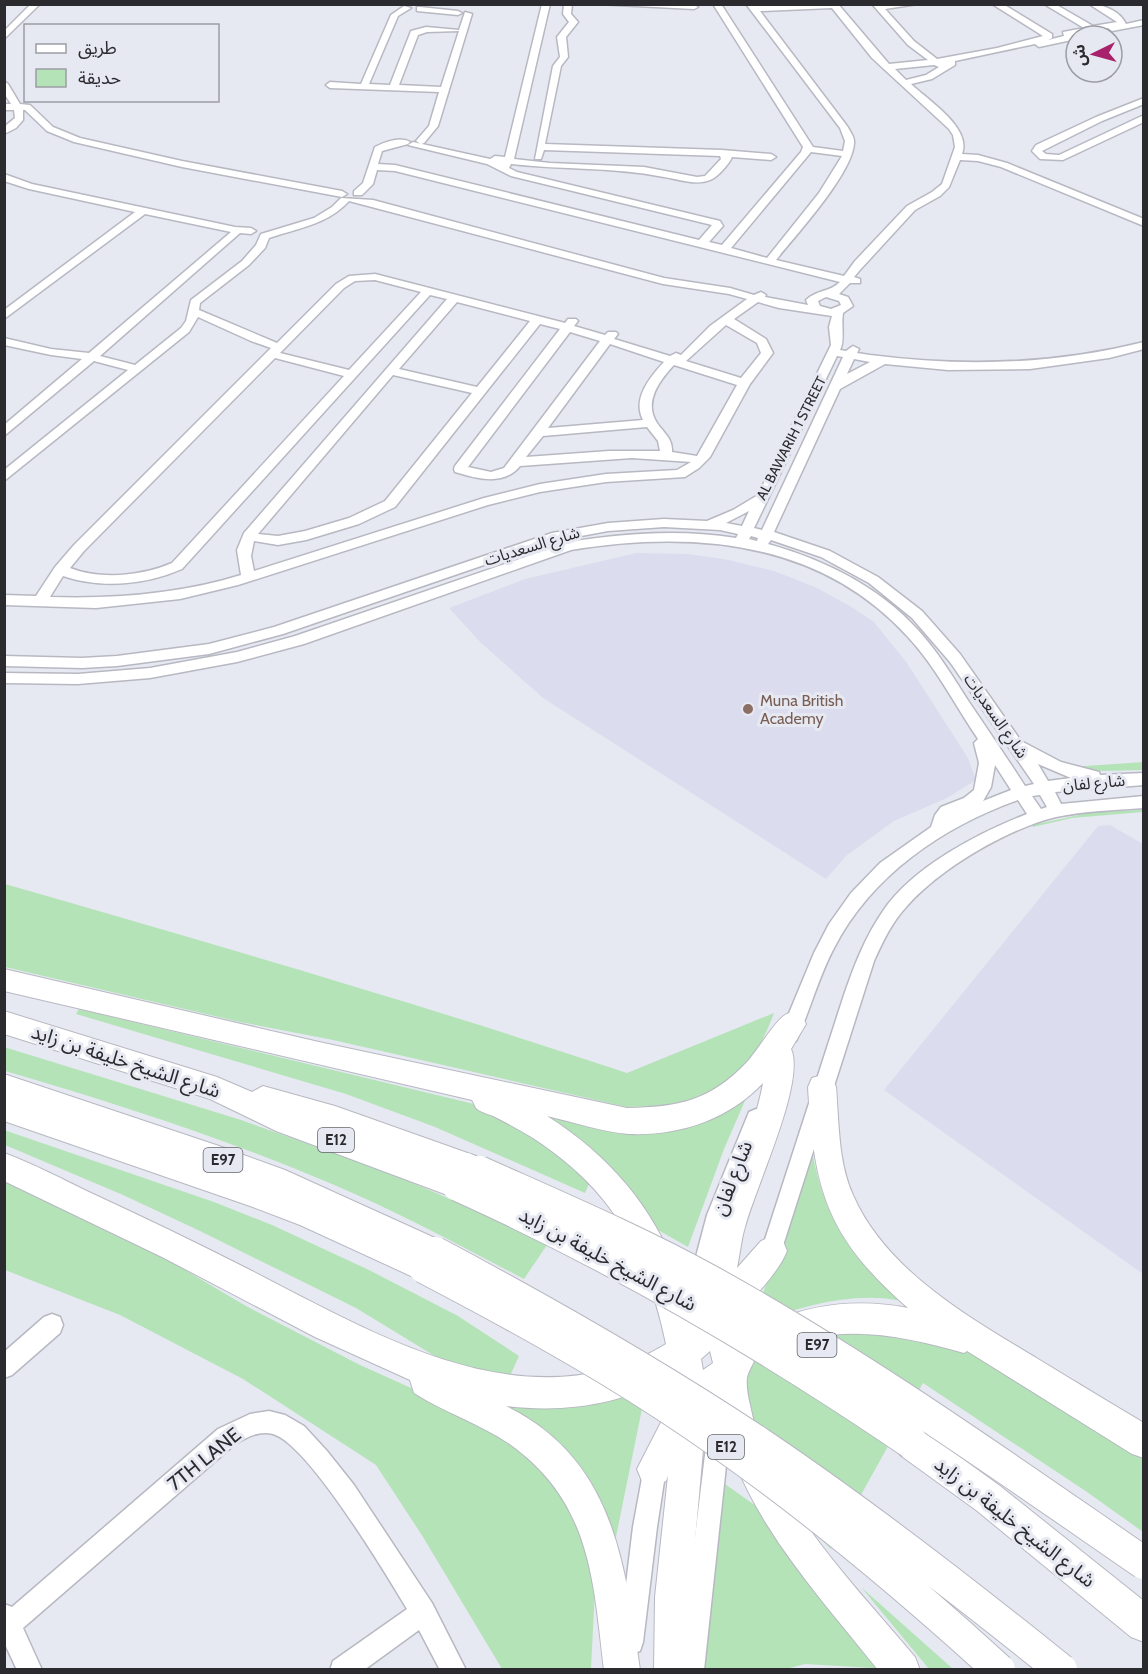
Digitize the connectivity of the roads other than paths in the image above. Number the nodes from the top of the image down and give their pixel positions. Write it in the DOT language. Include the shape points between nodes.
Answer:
graph roads {
  1 [pos="28,4"];
  2 [pos="36,4"];
  3 [pos="546,4"];
  4 [pos="568,4"];
  5 [pos="601,4"];
  6 [pos="717,4"];
  7 [pos="914,4"];
  8 [pos="996,4"];
  9 [pos="1004,4"];
  10 [pos="1048,4"];
  11 [pos="1093,4"];
  12 [pos="1099,4"];
  13 [pos="390,5"];
  14 [pos="833,5"];
  15 [pos="408,6"];
  16 [pos="421,6"];
  17 [pos="881,6"];
  18 [pos="694,7"];
  19 [pos="752,7"];
  20 [pos="464,10"];
  21 [pos="1143,21"];
  22 [pos="9,23"];
  23 [pos="1083,24"];
  24 [pos="1115,24"];
  25 [pos="1124,25"];
  26 [pos="455,30"];
  27 [pos="1064,34"];
  28 [pos="4,37"];
  29 [pos="1064,39"];
  30 [pos="942,63"];
  31 [pos="887,67"];
  32 [pos="906,83"];
  33 [pos="4,84"];
  34 [pos="330,85"];
  35 [pos="364,86"];
  36 [pos="394,87"];
  37 [pos="441,89"];
  38 [pos="1143,101"];
  39 [pos="16,106"];
  40 [pos="4,107"];
  41 [pos="1143,118"];
  42 [pos="4,131"];
  43 [pos="414,142"];
  44 [pos="540,147"];
  45 [pos="612,149"];
  46 [pos="808,149"];
  47 [pos="722,153"];
  48 [pos="848,154"];
  49 [pos="957,155"];
  50 [pos="771,157"];
  51 [pos="536,163"];
  52 [pos="374,164"];
  53 [pos="506,165"];
  54 [pos="611,168"];
  55 [pos="4,177"];
  56 [pos="4,184"];
  57 [pos="26,188"];
  58 [pos="350,196"];
  59 [pos="140,212"];
  60 [pos="174,219"];
  61 [pos="1143,223"];
  62 [pos="254,235"];
  63 [pos="702,244"];
  64 [pos="724,249"];
  65 [pos="775,263"];
  66 [pos="849,284"];
  67 [pos="428,291"];
  68 [pos="831,294"];
  69 [pos="758,297"];
  70 [pos="454,298"];
  71 [pos="183,305"];
  72 [pos="815,305"];
  73 [pos="843,308"];
  74 [pos="4,316"];
  75 [pos="725,319"];
  76 [pos="537,320"];
  77 [pos="568,324"];
  78 [pos="1143,334"];
  79 [pos="614,338"];
  80 [pos="4,341"];
  81 [pos="1143,345"];
  82 [pos="835,349"];
  83 [pos="275,350"];
  84 [pos="851,352"];
  85 [pos="92,357"];
  86 [pos="677,358"];
  87 [pos="885,360"];
  88 [pos="137,369"];
  89 [pos="391,371"];
  90 [pos="352,374"];
  91 [pos="746,380"];
  92 [pos="834,388"];
  93 [pos="480,391"];
  94 [pos="651,423"];
  95 [pos="4,432"];
  96 [pos="539,433"];
  97 [pos="666,453"];
  98 [pos="701,460"];
  99 [pos="516,462"];
  100 [pos="4,477"];
  101 [pos="761,497"];
  102 [pos="780,504"];
  103 [pos="709,525"];
  104 [pos="744,535"];
  105 [pos="249,536"];
  106 [pos="764,539"];
  107 [pos="60,570"];
  108 [pos="249,577"];
  109 [pos="889,590"];
  110 [pos="4,600"];
  111 [pos="40,602"];
  112 [pos="4,661"];
  113 [pos="4,678"];
  114 [pos="963,705"];
  115 [pos="1013,740"];
  116 [pos="1135,779"];
  117 [pos="1044,788"];
  118 [pos="1021,793"];
  119 [pos="1143,802"];
  120 [pos="1058,811"];
  121 [pos="1037,816"];
  122 [pos="939,830"];
  123 [pos="4,980"];
  124 [pos="4,1022"];
  125 [pos="793,1024"];
  126 [pos="781,1057"];
  127 [pos="448,1084"];
  128 [pos="4,1086"];
  129 [pos="822,1087"];
  130 [pos="4,1108"];
  131 [pos="4,1166"];
  132 [pos="462,1176"];
  133 [pos="772,1251"];
  134 [pos="430,1260"];
  135 [pos="719,1323"];
  136 [pos="52,1325"];
  137 [pos="978,1341"];
  138 [pos="683,1352"];
  139 [pos="402,1363"];
  140 [pos="4,1367"];
  141 [pos="731,1370"];
  142 [pos="691,1397"];
  143 [pos="1143,1442"];
  144 [pos="654,1468"];
  145 [pos="1143,1563"];
  146 [pos="423,1612"];
  147 [pos="7,1620"];
  148 [pos="1143,1624"];
  149 [pos="30,1670"];
  150 [pos="342,1670"];
  151 [pos="454,1670"];
  152 [pos="622,1670"];
  153 [pos="628,1670"];
  154 [pos="672,1670"];
  155 [pos="691,1670"];
  156 [pos="902,1670"];
  157 [pos="999,1670"];
  158 [pos="1061,1670"];
  1 -- 22 [label="street"];
  2 -- 22 [label="street"];
  3 -- 53 [label="street"];
  4 -- 44 [label="street" via="567,14 574,22 564,30 560,44 564,57 557,66"];
  5 -- 18 [label="street"];
  6 -- 46 [label="street"];
  7 -- 17 [label="street"];
  8 -- 30 [label="street" via="1049,36"];
  9 -- 27 [label="street" via="1054,33"];
  10 -- 23 [label="street"];
  11 -- 24 [label="street" via="1122,22"];
  12 -- 21 [label="street" via="1126,18"];
  13 -- 15 [label="street"];
  14 -- 19 [label="street"];
  14 -- 31 [label="street"];
  15 -- 16 [label="street"];
  15 -- 35 [label="street" via="395,15"];
  16 -- 20 [label="street"];
  17 -- 30 [label="street" via="911,44"];
  19 -- 48 [label="street" via="847,132"];
  20 -- 26 [label="street"];
  20 -- 37 [label="street"];
  21 -- 25 [label="street"];
  22 -- 28 [label="street"];
  26 -- 36 [label="street" via="426,29 414,33"];
  26 -- 37 [label="street"];
  29 -- 30 [label="street"];
  30 -- 31 [label="street"];
  30 -- 32 [label="street" via="929,77"];
  31 -- 32 [label="street"];
  32 -- 49 [label="street" via="952,127 959,139"];
  33 -- 39 [label="street"];
  34 -- 35 [label="street"];
  35 -- 36 [label="street"];
  36 -- 37 [label="street"];
  37 -- 43 [label="street" via="432,129"];
  38 -- 41 [label="street" via="1036,151 1043,157 1060,158"];
  39 -- 40 [label="street"];
  39 -- 42 [label="street" via="20,118"];
  39 -- 58 [label="street" via="28,108 45,126 69,138"];
  43 -- 52 [label="street" via="384,151"];
  43 -- 53 [label="street"];
  44 -- 45 [label="street"];
  44 -- 51 [label="street"];
  45 -- 47 [label="street"];
  45 -- 54 [label="street"];
  46 -- 48 [label="street"];
  46 -- 64 [label="street"];
  47 -- 50 [label="street"];
  47 -- 54 [label="street" via="726,160 708,178 700,180"];
  48 -- 65 [label="street"];
  49 -- 61 [label="street" via="1010,167"];
  49 -- 66 [label="street" via="943,188 911,208"];
  51 -- 53 [label="street"];
  51 -- 54 [label="street"];
  52 -- 58 [label="street" via="368,184"];
  52 -- 63 [label="street"];
  53 -- 63 [label="street" via="514,174 716,223 718,226"];
  55 -- 57 [label="street"];
  56 -- 57 [label="street"];
  57 -- 59 [label="street"];
  58 -- 62 [label="street" via="317,222"];
  58 -- 69 [label="street" via="687,285"];
  59 -- 60 [label="street"];
  59 -- 74 [label="street"];
  60 -- 62 [label="street"];
  60 -- 62 [label="street"];
  62 -- 71 [label="street"];
  62 -- 71 [label="street" via="259,249 220,284"];
  63 -- 64 [label="street"];
  64 -- 65 [label="street"];
  65 -- 66 [label="street"];
  66 -- 68 [label="street"];
  66 -- 73 [label="street"];
  67 -- 70 [label="street"];
  67 -- 83 [label="street" via="375,277 349,280"];
  67 -- 90 [label="street"];
  68 -- 72 [label="street" via="817,296"];
  68 -- 73 [label="street" via="844,298"];
  69 -- 72 [label="street" via="789,307"];
  69 -- 75 [label="street"];
  70 -- 76 [label="street"];
  70 -- 89 [label="street"];
  71 -- 83 [label="street"];
  71 -- 85 [label="street"];
  71 -- 88 [label="street" via="181,333"];
  72 -- 73 [label="street"];
  73 -- 82 [label="street" via="835,327"];
  75 -- 86 [label="street"];
  75 -- 91 [label="street" via="766,347 766,356"];
  76 -- 77 [label="street"];
  76 -- 93 [label="street"];
  77 -- 79 [label="street"];
  77 -- 99 [label="street" via="460,469 492,476 505,473"];
  78 -- 84 [label="street" via="1087,350 1005,357"];
  79 -- 86 [label="street"];
  79 -- 96 [label="street"];
  80 -- 85 [label="street"];
  81 -- 87 [label="street" via="1101,356 1025,366"];
  82 -- 84 [label="street"];
  82 -- 101 [label="street, AL BAWARIH 1 STREET"];
  83 -- 90 [label="street"];
  83 -- 107 [label="street"];
  84 -- 87 [label="street"];
  84 -- 92 [label="street, AL BAWARIH 1 STREET"];
  85 -- 88 [label="street"];
  85 -- 95 [label="street"];
  86 -- 91 [label="street"];
  86 -- 94 [label="street" via="648,393 646,412"];
  87 -- 92 [label="street"];
  88 -- 100 [label="street"];
  89 -- 93 [label="street"];
  89 -- 105 [label="street"];
  90 -- 107 [label="street" via="177,566 162,572 102,579"];
  91 -- 98 [label="street"];
  92 -- 102 [label="street, AL BAWARIH 1 STREET"];
  93 -- 105 [label="street" via="386,507 291,539"];
  94 -- 96 [label="street"];
  94 -- 97 [label="street" via="665,439"];
  96 -- 99 [label="street"];
  97 -- 98 [label="street"];
  97 -- 99 [label="street"];
  98 -- 108 [label="street" via="675,475 577,481 483,502"];
  101 -- 103 [label="street" via="738,513"];
  101 -- 104 [label="street, AL BAWARIH 1 STREET"];
  102 -- 106 [label="street, AL BAWARIH 1 STREET"];
  102 -- 109 [label="street" via="781,520 792,531 868,570"];
  103 -- 104 [label="street, شارع السعديات"];
  103 -- 112 [label="street, شارع السعديات" via="631,524 568,533 278,631 197,651 93,663"];
  104 -- 106 [label="street, شارع السعديات"];
  104 -- 113 [label="street, شارع السعديات" via="667,534 569,546 299,640 237,657 141,674 78,679"];
  105 -- 108 [label="street" via="243,558"];
  106 -- 109 [label="street, شارع السعديات" via="822,552"];
  106 -- 114 [label="street, شارع السعديات" via="874,598 924,645"];
  107 -- 111 [label="street"];
  108 -- 111 [label="street" via="148,599"];
  109 -- 115 [label="street, شارع السعديات" via="942,639"];
  110 -- 111 [label="street"];
  114 -- 118 [label="street, شارع السعديات"];
  114 -- 122 [label="street" via="986,749 987,766 978,796 945,812 939,820"];
  115 -- 116 [label="street" via="1066,772"];
  115 -- 117 [label="street, شارع السعديات"];
  116 -- 117 [label="street, شارع لفان"];
  117 -- 118 [label="street, شارع لفان"];
  117 -- 120 [label="street, شارع السعديات"];
  118 -- 121 [label="street, شارع السعديات"];
  118 -- 122 [label="street, شارع لفان"];
  119 -- 120 [label="street, شارع لفان"];
  120 -- 121 [label="street, شارع لفان"];
  121 -- 129 [label="street" via="954,859 900,902 883,927 861,974"];
  122 -- 125 [label="street, شارع لفان" via="886,866 845,914"];
  123 -- 127 [label="highway"];
  124 -- 132 [label="highway, شارع الشيخ خليفة بن زايد / E12" via="217,1089 286,1122"];
  125 -- 126 [label="street, شارع لفان"];
  125 -- 127 [label="highway" via="758,1072 736,1092 695,1113 662,1120 609,1119 525,1097"];
  126 -- 135 [label="highway" via="772,1111 724,1249"];
  126 -- 138 [label="street, شارع لفان" via="717,1215"];
  127 -- 138 [label="highway" via="547,1129 612,1185 659,1261 670,1290"];
  128 -- 134 [label="highway, E97" via="241,1167 349,1212"];
  129 -- 133 [label="street"];
  129 -- 137 [label="highway" via="830,1172 849,1221 887,1270"];
  130 -- 134 [label="highway, E12" via="251,1192"];
  131 -- 139 [label="highway"];
  132 -- 145 [label="highway, E97, bridge" via="657,1254 732,1294 893,1390"];
  132 -- 148 [label="highway, شارع الشيخ خليفة بن زايد / E12, bridge" via="685,1298 797,1366 988,1498"];
  133 -- 135 [label="highway" via="732,1298"];
  133 -- 141 [label="street"];
  134 -- 157 [label="highway, E12, bridge" via="726,1447 847,1538"];
  134 -- 158 [label="highway, E97, bridge" via="595,1340 779,1456 927,1563"];
  135 -- 138 [label="highway"];
  135 -- 141 [label="highway"];
  136 -- 140 [label="street"];
  137 -- 141 [label="highway" via="886,1318 821,1322 792,1329 748,1348"];
  137 -- 143 [label="highway"];
  138 -- 139 [label="highway" via="627,1381 566,1393 494,1389"];
  138 -- 142 [label="highway"];
  138 -- 144 [label="street, شارع لفان"];
  139 -- 152 [label="highway" via="434,1388 524,1434 568,1476 583,1497 603,1546"];
  141 -- 142 [label="highway"];
  141 -- 155 [label="street" via="721,1414"];
  141 -- 156 [label="highway" via="730,1389 743,1440 774,1509"];
  142 -- 144 [label="highway"];
  142 -- 154 [label="highway" via="671,1622"];
  144 -- 153 [label="street, شارع لفان"];
  146 -- 147 [label="street, 7TH LANE" via="318,1457 294,1431 277,1423 249,1423 226,1437"];
  146 -- 150 [label="street"];
  146 -- 151 [label="street, 7TH LANE"];
  147 -- 149 [label="street"];
}
